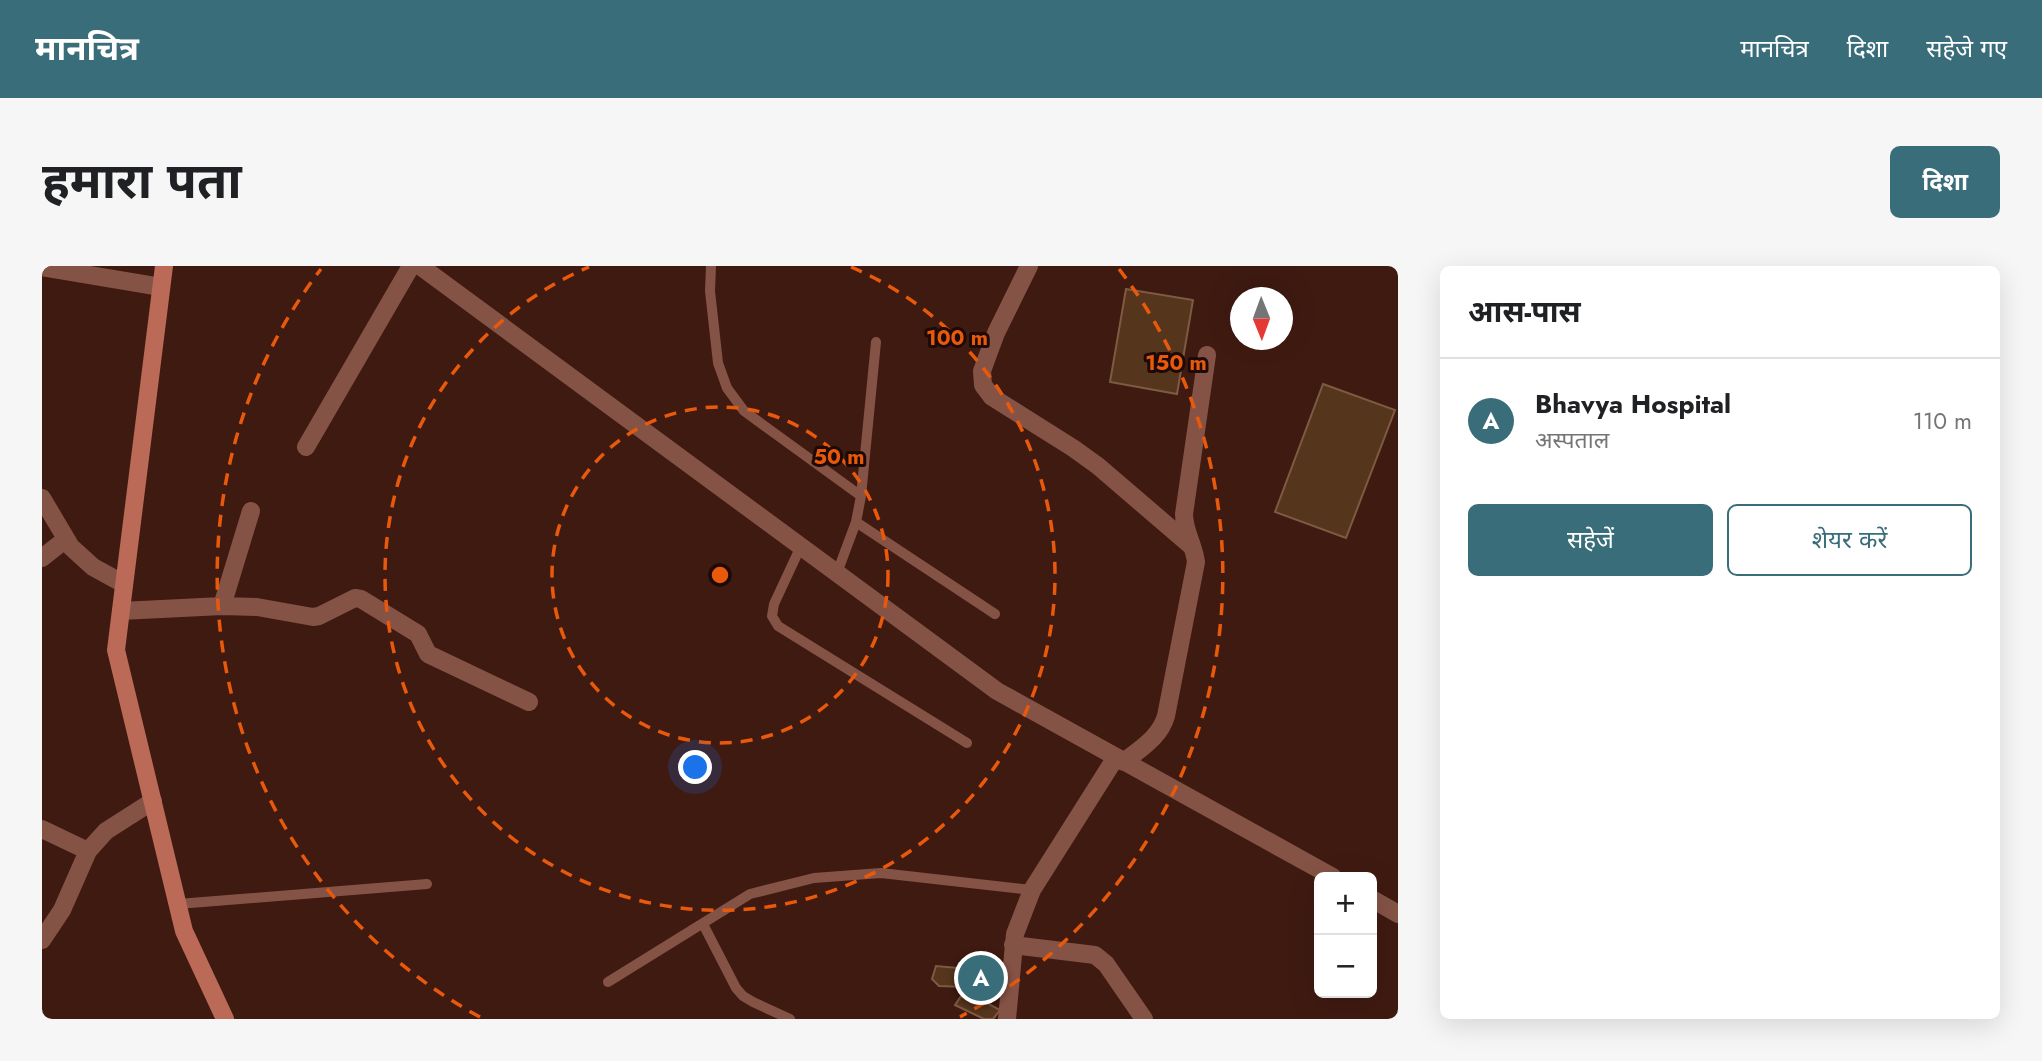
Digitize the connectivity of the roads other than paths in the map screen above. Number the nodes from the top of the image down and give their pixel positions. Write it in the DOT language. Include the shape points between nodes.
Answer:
graph roads {
  1 [pos="164,266"];
  2 [pos="411,266"];
  3 [pos="420,266"];
  4 [pos="711,266"];
  5 [pos="1029,266"];
  6 [pos="42,267"];
  7 [pos="442,273"];
  8 [pos="161,287"];
  9 [pos="876,342"];
  10 [pos="1207,355"];
  11 [pos="306,447"];
  12 [pos="861,496"];
  13 [pos="42,498"];
  14 [pos="251,511"];
  15 [pos="856,522"];
  16 [pos="66,539"];
  17 [pos="801,546"];
  18 [pos="1195,548"];
  19 [pos="42,558"];
  20 [pos="837,573"];
  21 [pos="124,584"];
  22 [pos="222,606"];
  23 [pos="121,611"];
  24 [pos="995,614"];
  25 [pos="529,702"];
  26 [pos="967,743"];
  27 [pos="1120,759"];
  28 [pos="153,801"];
  29 [pos="42,829"];
  30 [pos="88,851"];
  31 [pos="1324,872"];
  32 [pos="428,884"];
  33 [pos="1032,890"];
  34 [pos="1377,902"];
  35 [pos="178,904"];
  36 [pos="1398,914"];
  37 [pos="702,924"];
  38 [pos="42,940"];
  39 [pos="1013,945"];
  40 [pos="608,982"];
  41 [pos="225,1019"];
  42 [pos="790,1019"];
  43 [pos="1007,1019"];
  44 [pos="1144,1019"];
  1 -- 8 [label="street"];
  2 -- 11 [label="street"];
  3 -- 7 [label="street"];
  4 -- 12 [label="lane" via="718,363 727,388 744,411"];
  5 -- 18 [label="street" via="996,333 982,371 984,385 992,397 1098,466"];
  6 -- 8 [label="street"];
  7 -- 17 [label="street"];
  8 -- 21 [label="street"];
  9 -- 12 [label="lane"];
  10 -- 18 [label="street" via="1184,514"];
  12 -- 15 [label="lane"];
  13 -- 16 [label="street"];
  14 -- 22 [label="street"];
  15 -- 20 [label="lane"];
  15 -- 24 [label="lane"];
  16 -- 19 [label="street"];
  16 -- 21 [label="street" via="93,567"];
  17 -- 20 [label="street"];
  17 -- 26 [label="lane" via="774,604 772,616 778,625"];
  18 -- 27 [label="street" via="1163,727"];
  20 -- 27 [label="street" via="997,691"];
  21 -- 23 [label="street"];
  22 -- 23 [label="street"];
  22 -- 25 [label="street" via="319,617 361,599 418,634 428,653"];
  23 -- 28 [label="street" via="116,650"];
  27 -- 31 [label="street"];
  27 -- 33 [label="street"];
  28 -- 30 [label="street" via="107,831"];
  28 -- 35 [label="street"];
  29 -- 30 [label="street"];
  30 -- 38 [label="street" via="62,910"];
  32 -- 35 [label="lane"];
  33 -- 37 [label="lane" via="881,873 814,878 750,894"];
  33 -- 39 [label="street"];
  34 -- 36 [label="street"];
  35 -- 41 [label="street" via="184,931"];
  37 -- 40 [label="lane"];
  37 -- 42 [label="lane" via="743,996"];
  39 -- 43 [label="street"];
  39 -- 44 [label="street" via="1096,955"];
}
